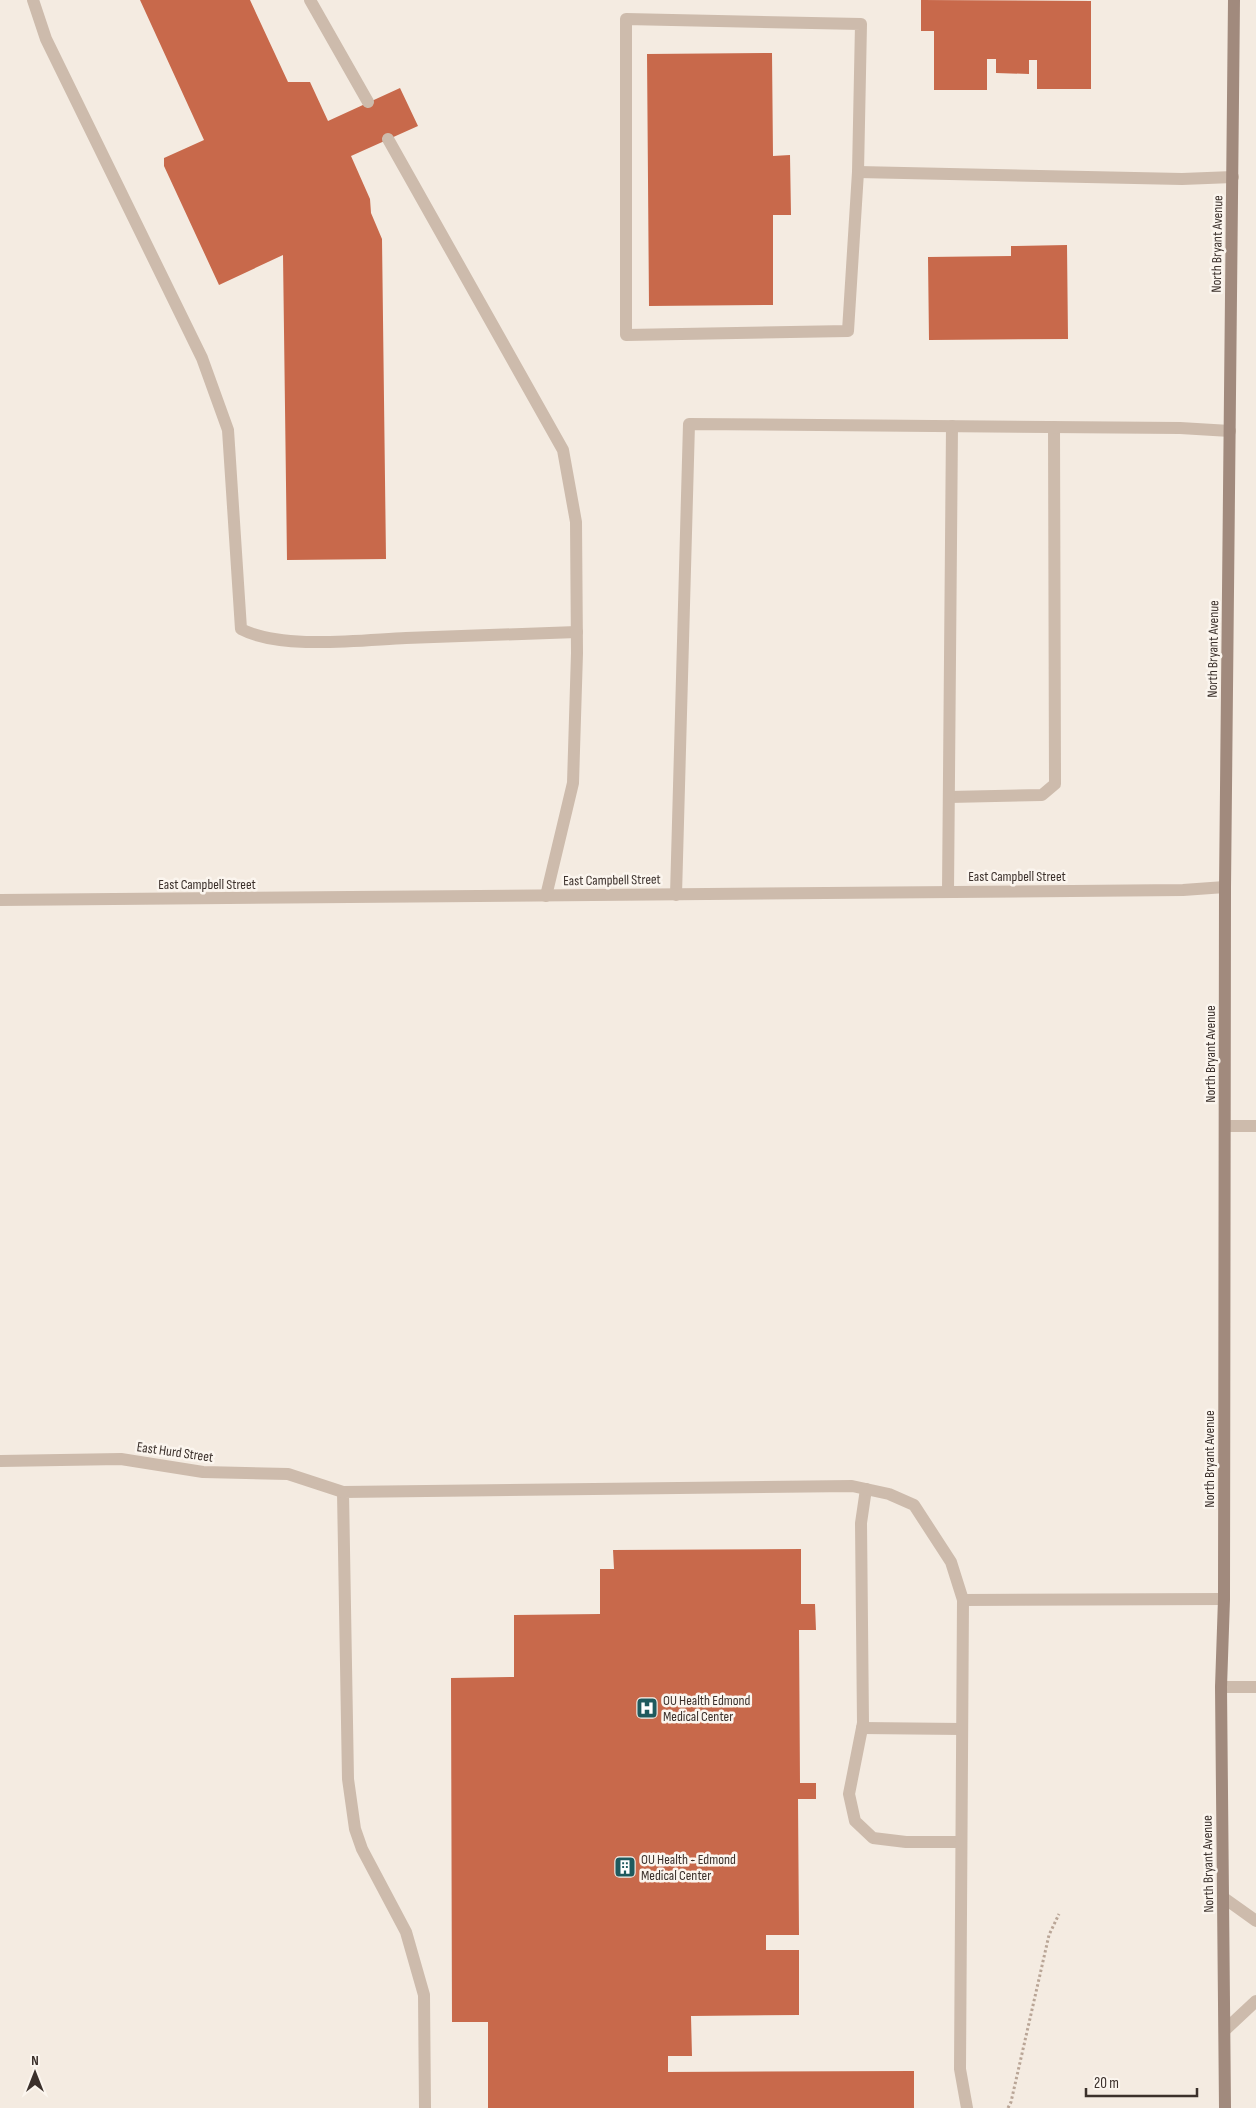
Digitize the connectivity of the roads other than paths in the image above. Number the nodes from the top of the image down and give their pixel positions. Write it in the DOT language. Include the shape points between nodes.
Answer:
graph roads {
  1 [pos="33,0"];
  2 [pos="310,0"];
  3 [pos="1234,0"];
  4 [pos="368,102"];
  5 [pos="388,139"];
  6 [pos="858,172"];
  7 [pos="1233,177"];
  8 [pos="952,426"];
  9 [pos="1054,427"];
  10 [pos="1230,431"];
  11 [pos="577,632"];
  12 [pos="948,797"];
  13 [pos="1225,887"];
  14 [pos="948,892"];
  15 [pos="676,894"];
  16 [pos="546,896"];
  17 [pos="0,900"];
  18 [pos="1224,1126"];
  19 [pos="1256,1126"];
  20 [pos="0,1461"];
  21 [pos="866,1489"];
  22 [pos="343,1492"];
  23 [pos="1224,1599"];
  24 [pos="963,1600"];
  25 [pos="1221,1687"];
  26 [pos="1256,1687"];
  27 [pos="862,1728"];
  28 [pos="962,1729"];
  29 [pos="961,1842"];
  30 [pos="1224,1898"];
  31 [pos="1256,1921"];
  32 [pos="1256,2001"];
  33 [pos="1226,2029"];
  34 [pos="425,2108"];
  35 [pos="966,2108"];
  36 [pos="1225,2108"];
  1 -- 11 [label="street" via="46,39 202,358 228,430 241,628 252,635 275,640 328,641"];
  2 -- 4 [label="street"];
  3 -- 7 [label="main road, North Bryant Avenue"];
  5 -- 11 [label="street" via="563,450 576,522"];
  6 -- 6 [label="street" via="861,24 626,19 626,335 848,331"];
  6 -- 7 [label="street" via="1182,179"];
  7 -- 10 [label="main road, North Bryant Avenue"];
  8 -- 9 [label="street"];
  8 -- 12 [label="street"];
  8 -- 15 [label="street" via="689,424"];
  9 -- 10 [label="street"];
  9 -- 12 [label="street" via="1055,784 1042,795"];
  10 -- 13 [label="main road, North Bryant Avenue"];
  11 -- 16 [label="street" via="573,783"];
  12 -- 14 [label="street"];
  13 -- 14 [label="street, East Campbell Street"];
  13 -- 18 [label="main road, North Bryant Avenue"];
  14 -- 15 [label="street, East Campbell Street"];
  15 -- 16 [label="street, East Campbell Street"];
  16 -- 17 [label="street, East Campbell Street"];
  18 -- 19 [label="street"];
  18 -- 23 [label="main road, North Bryant Avenue"];
  20 -- 22 [label="street, East Hurd Street" via="120,1459 203,1472 288,1474"];
  21 -- 22 [label="street, East Hurd Street" via="852,1486"];
  21 -- 24 [label="street, East Hurd Street" via="889,1494 914,1505 950,1562"];
  21 -- 27 [label="street" via="861,1523"];
  22 -- 34 [label="street" via="348,1779 355,1829 406,1932 424,1995"];
  23 -- 24 [label="street"];
  23 -- 25 [label="main road, North Bryant Avenue"];
  24 -- 28 [label="street, East Hurd Street"];
  25 -- 26 [label="street"];
  25 -- 30 [label="main road, North Bryant Avenue"];
  27 -- 28 [label="street"];
  27 -- 29 [label="street" via="849,1794 855,1821 874,1838 906,1842"];
  28 -- 29 [label="street, East Hurd Street"];
  29 -- 35 [label="street, East Hurd Street" via="960,2069"];
  30 -- 31 [label="street"];
  30 -- 33 [label="main road, North Bryant Avenue"];
  32 -- 33 [label="street"];
  33 -- 36 [label="main road, North Bryant Avenue"];
}
